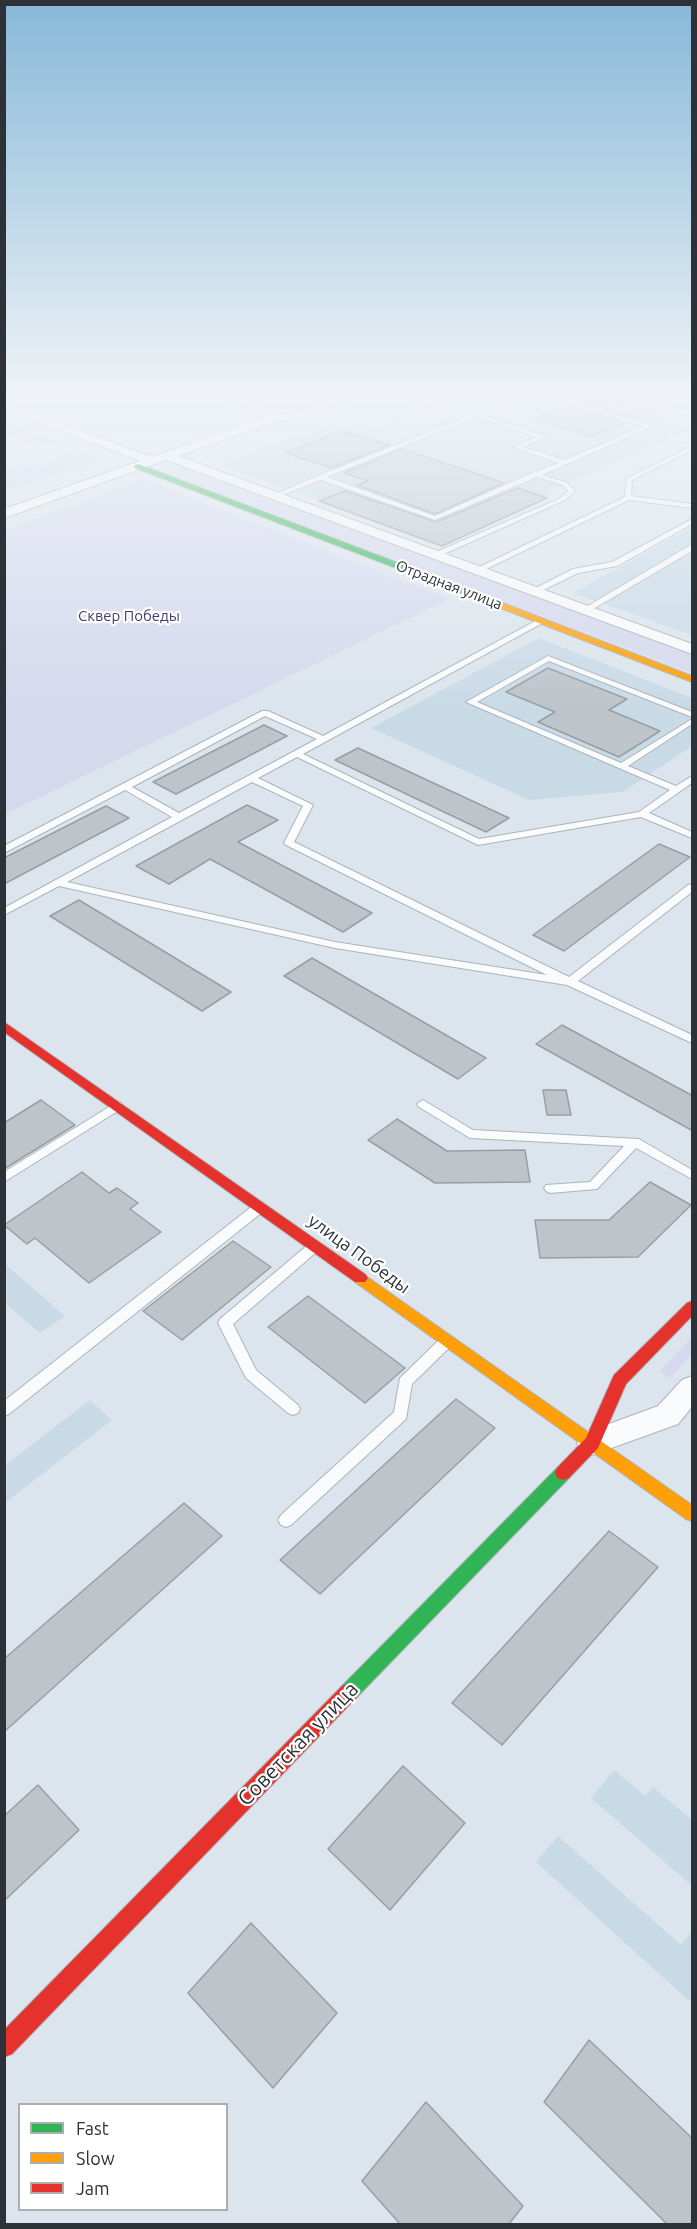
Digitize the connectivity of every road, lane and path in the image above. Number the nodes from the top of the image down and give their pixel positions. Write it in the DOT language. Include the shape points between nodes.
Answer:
graph roads {
  1 [pos="46,499"];
  2 [pos="234,499"];
  3 [pos="283,499"];
  4 [pos="382,499"];
  5 [pos="478,499"];
  6 [pos="563,499"];
  7 [pos="625,499"];
  8 [pos="633,499"];
  9 [pos="692,509"];
  10 [pos="4,514"];
  11 [pos="693,521"];
  12 [pos="693,548"];
  13 [pos="437,555"];
  14 [pos="477,570"];
  15 [pos="534,591"];
  16 [pos="504,606"];
  17 [pos="585,610"];
  18 [pos="542,621"];
  19 [pos="693,649"];
  20 [pos="693,679"];
  21 [pos="693,715"];
  22 [pos="693,721"];
  23 [pos="323,739"];
  24 [pos="297,754"];
  25 [pos="622,766"];
  26 [pos="253,779"];
  27 [pos="693,779"];
  28 [pos="126,787"];
  29 [pos="677,790"];
  30 [pos="642,813"];
  31 [pos="179,817"];
  32 [pos="693,835"];
  33 [pos="4,850"];
  34 [pos="59,883"];
  35 [pos="693,887"];
  36 [pos="4,912"];
  37 [pos="570,982"];
  38 [pos="4,1026"];
  39 [pos="693,1039"];
  40 [pos="423,1104"];
  41 [pos="118,1106"];
  42 [pos="635,1142"];
  43 [pos="693,1175"];
  44 [pos="4,1178"];
  45 [pos="550,1188"];
  46 [pos="261,1206"];
  47 [pos="315,1245"];
  48 [pos="693,1306"];
  49 [pos="448,1340"];
  50 [pos="693,1388"];
  51 [pos="293,1409"];
  52 [pos="4,1410"];
  53 [pos="592,1443"];
  54 [pos="693,1514"];
  55 [pos="286,1520"];
  56 [pos="4,2046"];
  1 -- 10 [label="street"];
  2 -- 16 [label="street, Отрадная улица"];
  3 -- 13 [label="street, Отрадная улица"];
  4 -- 5 [label="lane" via="435,518"];
  6 -- 13 [label="lane"];
  7 -- 14 [label="lane"];
  8 -- 9 [label="lane"];
  11 -- 15 [label="lane" via="614,564 576,571"];
  12 -- 17 [label="lane"];
  13 -- 14 [label="street, Отрадная улица"];
  14 -- 15 [label="street, Отрадная улица"];
  15 -- 16 [label="street"];
  15 -- 17 [label="street, Отрадная улица"];
  16 -- 18 [label="street, Отрадная улица"];
  17 -- 19 [label="street, Отрадная улица"];
  18 -- 20 [label="street, Отрадная улица"];
  18 -- 23 [label="lane"];
  21 -- 25 [label="lane" via="548,658 470,702"];
  22 -- 25 [label="lane"];
  23 -- 24 [label="lane"];
  23 -- 28 [label="lane" via="265,713"];
  24 -- 26 [label="lane"];
  24 -- 30 [label="lane" via="478,842"];
  25 -- 29 [label="lane"];
  26 -- 31 [label="lane"];
  26 -- 37 [label="lane" via="308,805 289,843"];
  27 -- 29 [label="lane"];
  28 -- 31 [label="lane"];
  28 -- 33 [label="lane"];
  29 -- 30 [label="lane"];
  30 -- 32 [label="lane"];
  31 -- 34 [label="lane"];
  34 -- 36 [label="lane"];
  34 -- 37 [label="lane" via="335,945"];
  35 -- 37 [label="lane"];
  37 -- 39 [label="lane"];
  38 -- 41 [label="street, улица Победы"];
  40 -- 42 [label="lane" via="470,1134"];
  41 -- 44 [label="lane"];
  41 -- 46 [label="street, улица Победы"];
  42 -- 43 [label="lane"];
  42 -- 45 [label="lane" via="593,1186"];
  46 -- 47 [label="street, улица Победы"];
  46 -- 52 [label="lane"];
  47 -- 49 [label="street, улица Победы"];
  47 -- 51 [label="lane" via="225,1323 251,1374"];
  48 -- 53 [label="street, Советская улица" via="620,1380"];
  49 -- 53 [label="street, улица Победы"];
  49 -- 55 [label="lane" via="405,1382 401,1415"];
  50 -- 53 [label="street, Советская улица" via="668,1415"];
  53 -- 54 [label="street, улица Победы"];
  53 -- 56 [label="street, Советская улица"];
}
